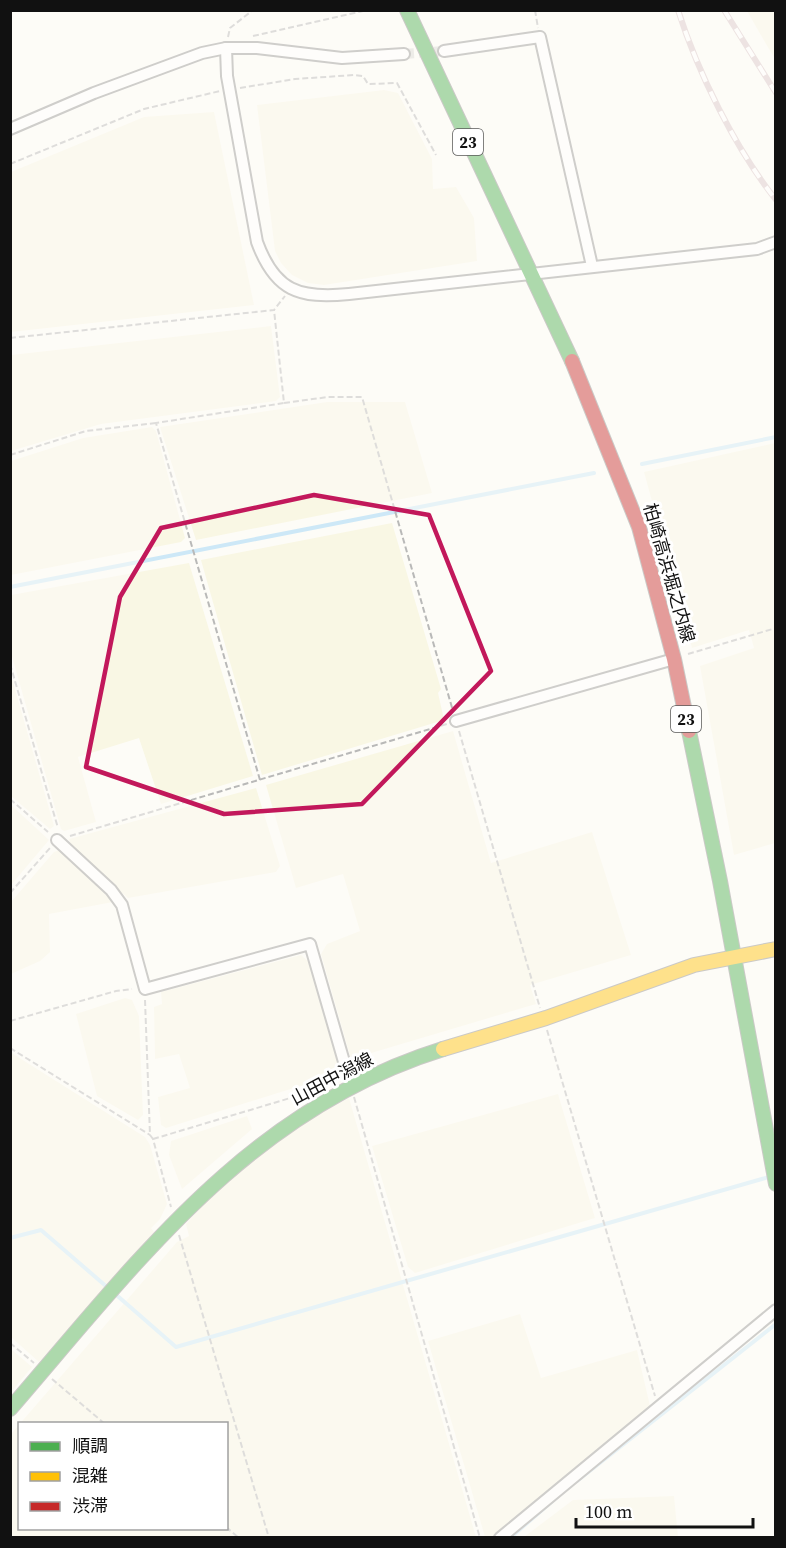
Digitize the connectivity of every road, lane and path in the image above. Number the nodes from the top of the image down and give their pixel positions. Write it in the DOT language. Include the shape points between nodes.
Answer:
graph roads {
  1 [pos="253,10"];
  2 [pos="367,10"];
  3 [pos="407,10"];
  4 [pos="535,10"];
  5 [pos="250,37"];
  6 [pos="540,37"];
  7 [pos="226,48"];
  8 [pos="444,51"];
  9 [pos="404,54"];
  10 [pos="230,89"];
  11 [pos="10,129"];
  12 [pos="436,155"];
  13 [pos="10,164"];
  14 [pos="776,242"];
  15 [pos="592,266"];
  16 [pos="529,274"];
  17 [pos="291,289"];
  18 [pos="274,310"];
  19 [pos="10,338"];
  20 [pos="284,404"];
  21 [pos="156,423"];
  22 [pos="10,455"];
  23 [pos="776,628"];
  24 [pos="674,658"];
  25 [pos="10,664"];
  26 [pos="456,721"];
  27 [pos="260,780"];
  28 [pos="10,799"];
  29 [pos="57,840"];
  30 [pos="10,893"];
  31 [pos="776,949"];
  32 [pos="733,956"];
  33 [pos="145,989"];
  34 [pos="544,1019"];
  35 [pos="10,1021"];
  36 [pos="10,1048"];
  37 [pos="351,1086"];
  38 [pos="306,1112"];
  39 [pos="150,1135"];
  40 [pos="153,1138"];
  41 [pos="776,1184"];
  42 [pos="174,1220"];
  43 [pos="776,1310"];
  44 [pos="10,1342"];
  45 [pos="43,1371"];
  46 [pos="661,1402"];
  47 [pos="10,1409"];
  48 [pos="103,1422"];
  49 [pos="269,1538"];
  50 [pos="480,1538"];
  51 [pos="500,1538"];
  1 -- 7 [label="path" via="230,28"];
  2 -- 5 [label="path"];
  3 -- 16 [label="main road, 柏崎高浜堀之内線 / 23"];
  4 -- 6 [label="path"];
  6 -- 8 [label="street"];
  6 -- 15 [label="street"];
  7 -- 9 [label="street" via="342,58"];
  7 -- 10 [label="street"];
  7 -- 11 [label="street" via="202,53 94,93"];
  10 -- 12 [label="path" via="354,75 363,76 368,84 397,83"];
  10 -- 13 [label="path" via="144,109"];
  10 -- 17 [label="street" via="257,242 274,276"];
  14 -- 15 [label="street" via="757,249"];
  15 -- 16 [label="street"];
  16 -- 17 [label="street" via="327,296"];
  16 -- 24 [label="main road, 柏崎高浜堀之内線 / 23" via="588,397 627,493"];
  17 -- 18 [label="path"];
  18 -- 19 [label="path"];
  18 -- 20 [label="path"];
  20 -- 21 [label="path"];
  20 -- 26 [label="path" via="328,397 362,397"];
  21 -- 22 [label="path" via="86,431"];
  21 -- 27 [label="path"];
  23 -- 24 [label="path"];
  24 -- 26 [label="street"];
  24 -- 32 [label="main road, 柏崎高浜堀之内線 / 23"];
  25 -- 29 [label="path" via="58,830"];
  26 -- 27 [label="path"];
  26 -- 34 [label="path"];
  27 -- 29 [label="path"];
  28 -- 29 [label="path"];
  29 -- 30 [label="path"];
  29 -- 33 [label="street" via="122,904"];
  31 -- 32 [label="main road, 山田中潟線"];
  32 -- 34 [label="main road, 山田中潟線" via="652,979"];
  32 -- 41 [label="main road, 柏崎高浜堀之内線 / 23"];
  33 -- 35 [label="path" via="116,991"];
  33 -- 37 [label="street" via="310,944"];
  33 -- 39 [label="path"];
  34 -- 37 [label="main road, 山田中潟線" via="425,1054"];
  34 -- 46 [label="path" via="652,1394"];
  36 -- 39 [label="path"];
  37 -- 38 [label="main road, 山田中潟線"];
  37 -- 50 [label="path"];
  38 -- 40 [label="path" via="297,1096"];
  38 -- 42 [label="main road, 山田中潟線" via="245,1155"];
  39 -- 40 [label="path"];
  40 -- 42 [label="path"];
  42 -- 45 [label="main road, 山田中潟線"];
  42 -- 49 [label="path"];
  43 -- 46 [label="street"];
  44 -- 45 [label="path"];
  45 -- 47 [label="main road, 山田中潟線"];
  45 -- 48 [label="path"];
  46 -- 51 [label="street"];
}
